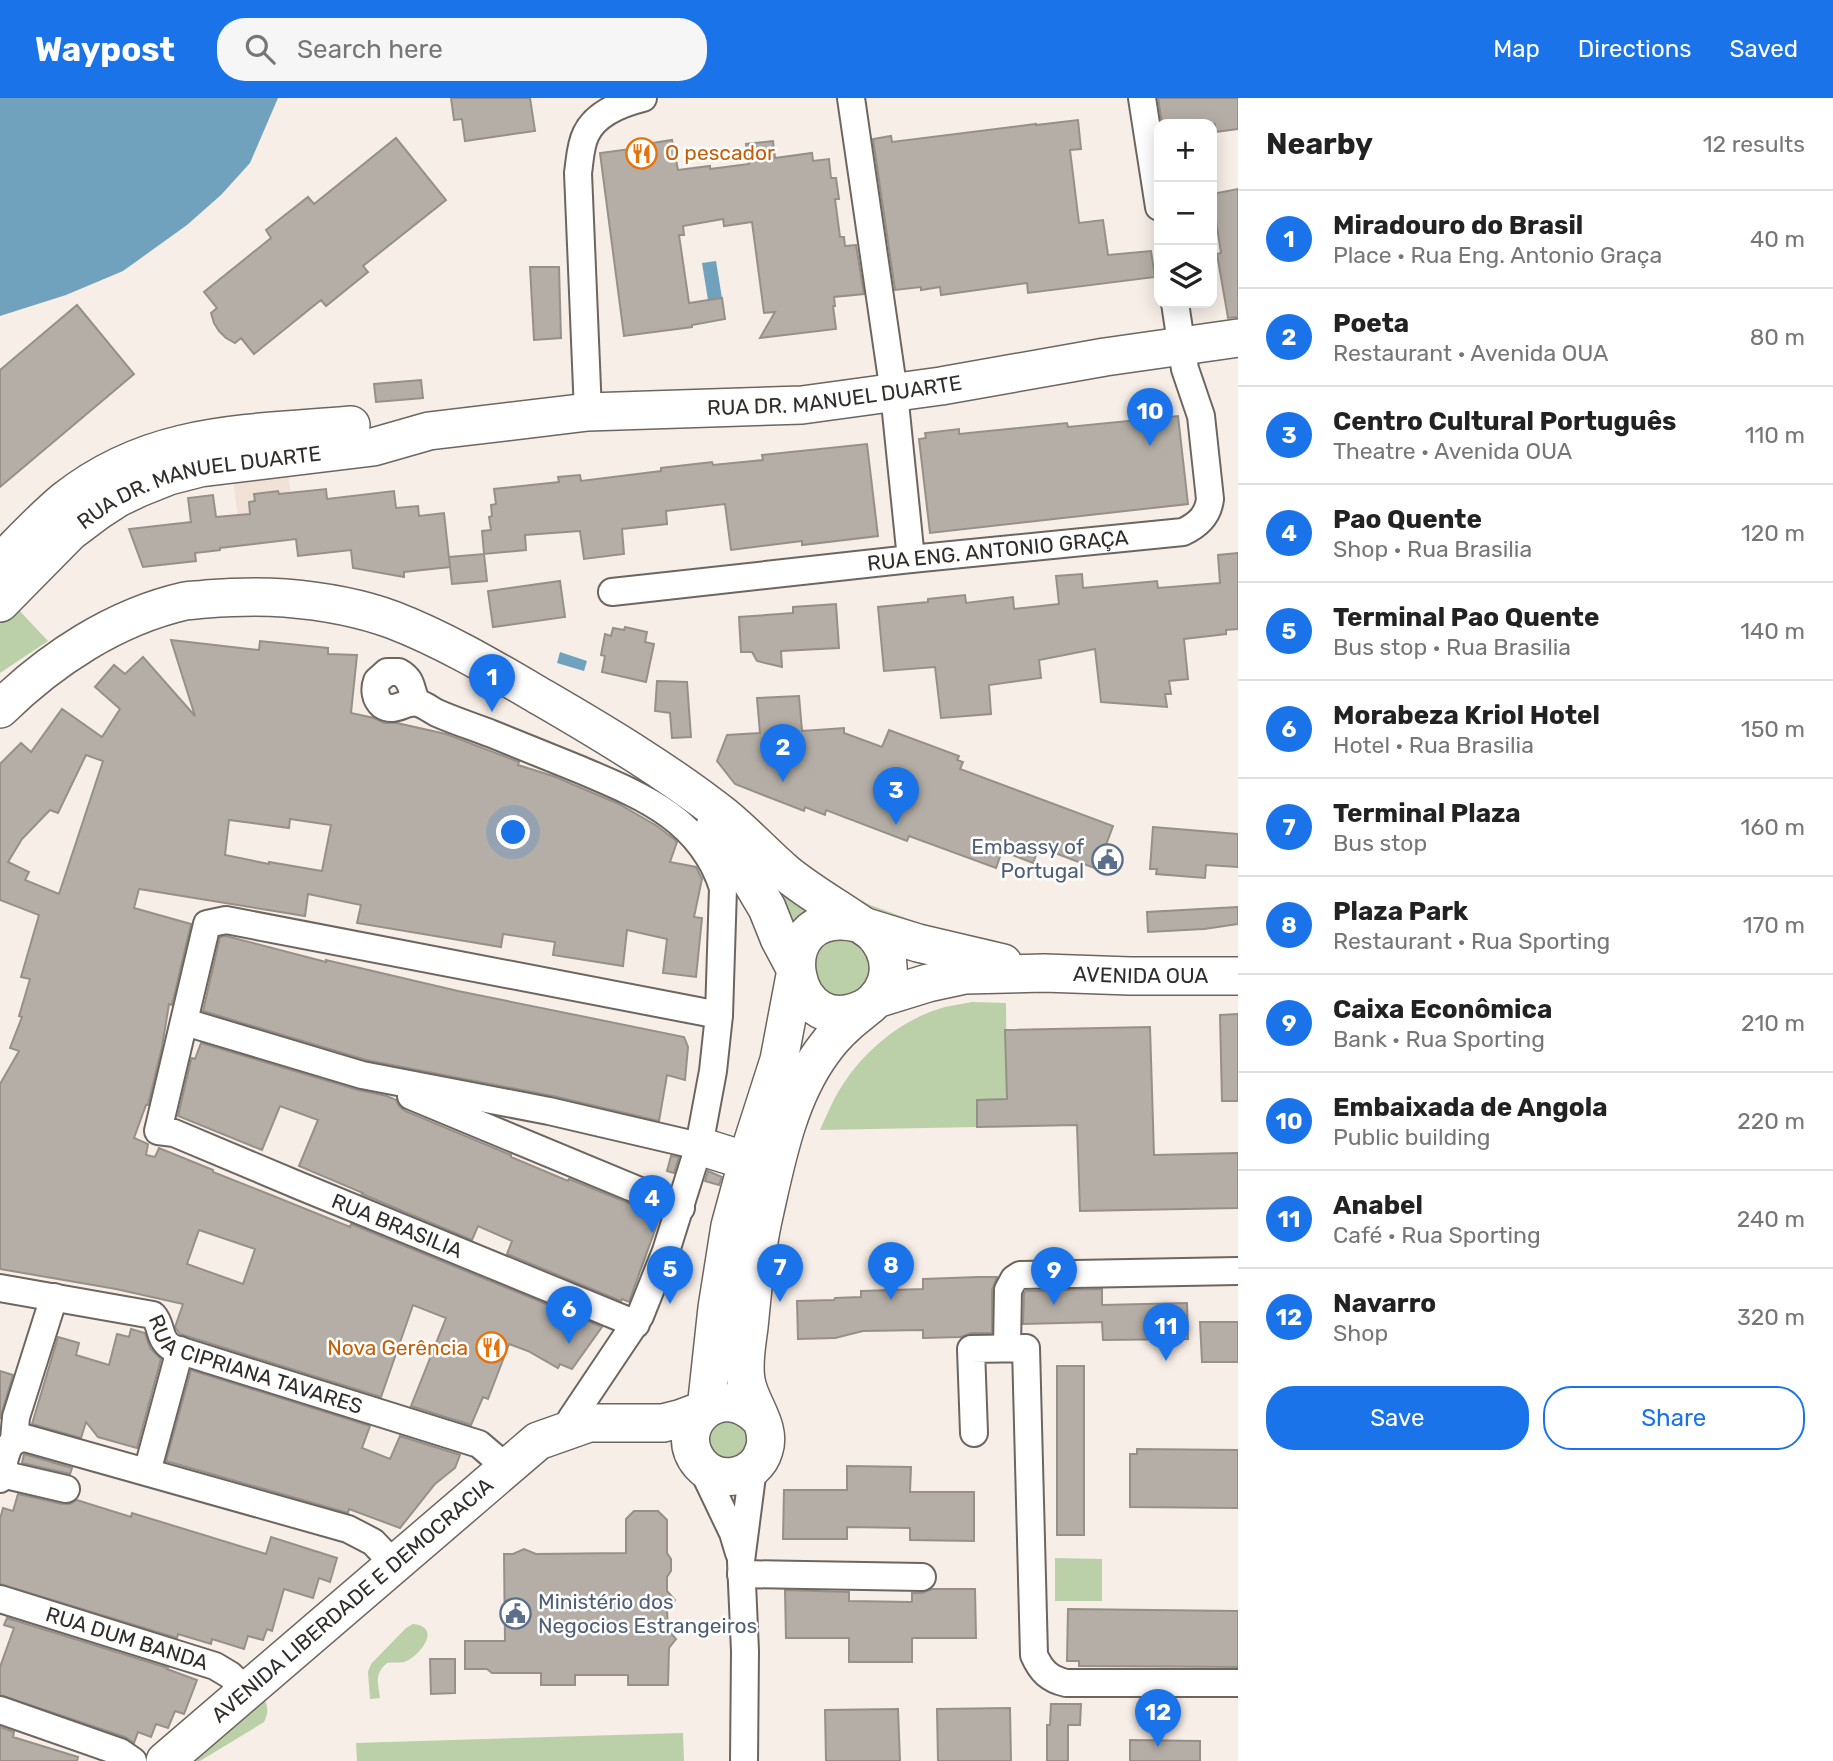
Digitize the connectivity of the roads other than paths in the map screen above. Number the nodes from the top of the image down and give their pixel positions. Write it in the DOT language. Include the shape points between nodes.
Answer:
graph roads {
  1 [pos="643,98"];
  2 [pos="851,98"];
  3 [pos="1142,98"];
  4 [pos="1155,182"];
  5 [pos="1176,308"];
  6 [pos="1238,338"];
  7 [pos="1182,346"];
  8 [pos="894,393"];
  9 [pos="588,412"];
  10 [pos="429,431"];
  11 [pos="911,559"];
  12 [pos="0,563"];
  13 [pos="612,592"];
  14 [pos="0,603"];
  15 [pos="418,703"];
  16 [pos="0,709"];
  17 [pos="673,780"];
  18 [pos="861,925"];
  19 [pos="796,970"];
  20 [pos="1044,973"];
  21 [pos="1238,976"];
  22 [pos="873,1002"];
  23 [pos="719,1014"];
  24 [pos="185,1022"];
  25 [pos="362,1076"];
  26 [pos="699,1146"];
  27 [pos="747,1161"];
  28 [pos="681,1208"];
  29 [pos="1238,1271"];
  30 [pos="0,1288"];
  31 [pos="54,1297"];
  32 [pos="636,1324"];
  33 [pos="1007,1348"];
  34 [pos="180,1350"];
  35 [pos="706,1409"];
  36 [pos="760,1418"];
  37 [pos="572,1419"];
  38 [pos="974,1433"];
  39 [pos="14,1440"];
  40 [pos="538,1441"];
  41 [pos="700,1464"];
  42 [pos="507,1468"];
  43 [pos="753,1468"];
  44 [pos="147,1472"];
  45 [pos="1,1476"];
  46 [pos="66,1489"];
  47 [pos="395,1565"];
  48 [pos="741,1567"];
  49 [pos="922,1577"];
  50 [pos="0,1599"];
  51 [pos="1238,1683"];
  52 [pos="246,1691"];
  53 [pos="0,1710"];
  54 [pos="133,1761"];
  55 [pos="165,1761"];
  56 [pos="744,1761"];
  1 -- 9 [label="street" via="597,120 581,149 578,173"];
  2 -- 8 [label="street"];
  3 -- 4 [label="street"];
  5 -- 7 [label="street"];
  6 -- 7 [label="street, RUA DR. MANUEL DUARTE"];
  7 -- 8 [label="street, RUA DR. MANUEL DUARTE"];
  7 -- 11 [label="street, RUA ENG. ANTONIO GRAÇA" via="1201,416 1210,499 1208,510 1193,527 1183,532"];
  8 -- 9 [label="street, RUA DR. MANUEL DUARTE" via="802,405"];
  8 -- 11 [label="street"];
  9 -- 10 [label="street, RUA DR. MANUEL DUARTE"];
  10 -- 12 [label="street, RUA DR. MANUEL DUARTE" via="367,424 173,445 136,457 87,484 47,515"];
  10 -- 14 [label="street, RUA DR. MANUEL DUARTE" via="373,447 200,468 139,488 70,532"];
  11 -- 13 [label="street, RUA ENG. ANTONIO GRAÇA"];
  15 -- 23 [label="street" via="637,793 681,823 710,857 723,888"];
  16 -- 17 [label="street" via="79,646 142,614 187,600 304,600 365,611 423,633 569,713"];
  17 -- 18 [label="street" via="725,817 787,874"];
  17 -- 19 [label="street" via="748,876"];
  18 -- 19 [label="street" via="843,920 814,930 802,943"];
  18 -- 20 [label="street, AVENIDA OUA"];
  18 -- 22 [label="street" via="884,947 888,965 886,983"];
  19 -- 22 [label="street" via="804,995 826,1011 844,1014"];
  19 -- 27 [label="street" via="779,1060"];
  20 -- 21 [label="street, AVENIDA OUA"];
  20 -- 22 [label="street, AVENIDA OUA" via="965,975"];
  22 -- 36 [label="street" via="835,1036 817,1060 797,1097 777,1162 755,1270 745,1378"];
  23 -- 24 [label="street" via="226,920 207,924"];
  23 -- 26 [label="street"];
  24 -- 25 [label="street"];
  24 -- 32 [label="street, RUA BRASILIA" via="158,1131 174,1133"];
  25 -- 26 [label="street" via="549,1111"];
  25 -- 28 [label="street"];
  26 -- 27 [label="street"];
  26 -- 28 [label="street"];
  27 -- 35 [label="street" via="728,1240"];
  28 -- 32 [label="street"];
  29 -- 33 [label="street" via="1020,1275 1008,1290"];
  30 -- 31 [label="street, RUA CIPRIANA TAVARES"];
  31 -- 34 [label="street, RUA CIPRIANA TAVARES" via="153,1315 161,1338"];
  31 -- 39 [label="street" via="16,1417"];
  32 -- 37 [label="street"];
  33 -- 38 [label="street" via="971,1349"];
  33 -- 51 [label="street" via="1026,1348 1034,1655 1039,1667 1066,1683"];
  34 -- 42 [label="street, RUA CIPRIANA TAVARES" via="479,1444"];
  34 -- 44 [label="street"];
  35 -- 36 [label="street" via="717,1403 741,1404"];
  35 -- 40 [label="street, AVENIDA LIBERDADE E DEMOCRACIA" via="663,1423 589,1423"];
  35 -- 41 [label="street" via="692,1429 691,1441"];
  36 -- 43 [label="street" via="766,1439"];
  39 -- 44 [label="street" via="25,1438"];
  39 -- 45 [label="street"];
  40 -- 41 [label="street" via="603,1434 627,1437"];
  40 -- 42 [label="street, AVENIDA LIBERDADE E DEMOCRACIA"];
  41 -- 43 [label="street" via="719,1476 731,1477"];
  41 -- 48 [label="street" via="733,1532"];
  42 -- 47 [label="street, AVENIDA LIBERDADE E DEMOCRACIA"];
  43 -- 48 [label="street"];
  44 -- 47 [label="street" via="348,1529 373,1542"];
  45 -- 46 [label="street"];
  47 -- 52 [label="street, AVENIDA LIBERDADE E DEMOCRACIA"];
  48 -- 49 [label="street"];
  48 -- 56 [label="street"];
  50 -- 52 [label="street, RUA DUM BANDA" via="215,1666"];
  52 -- 55 [label="street, AVENIDA LIBERDADE E DEMOCRACIA"];
  53 -- 54 [label="street" via="120,1752"];
}
